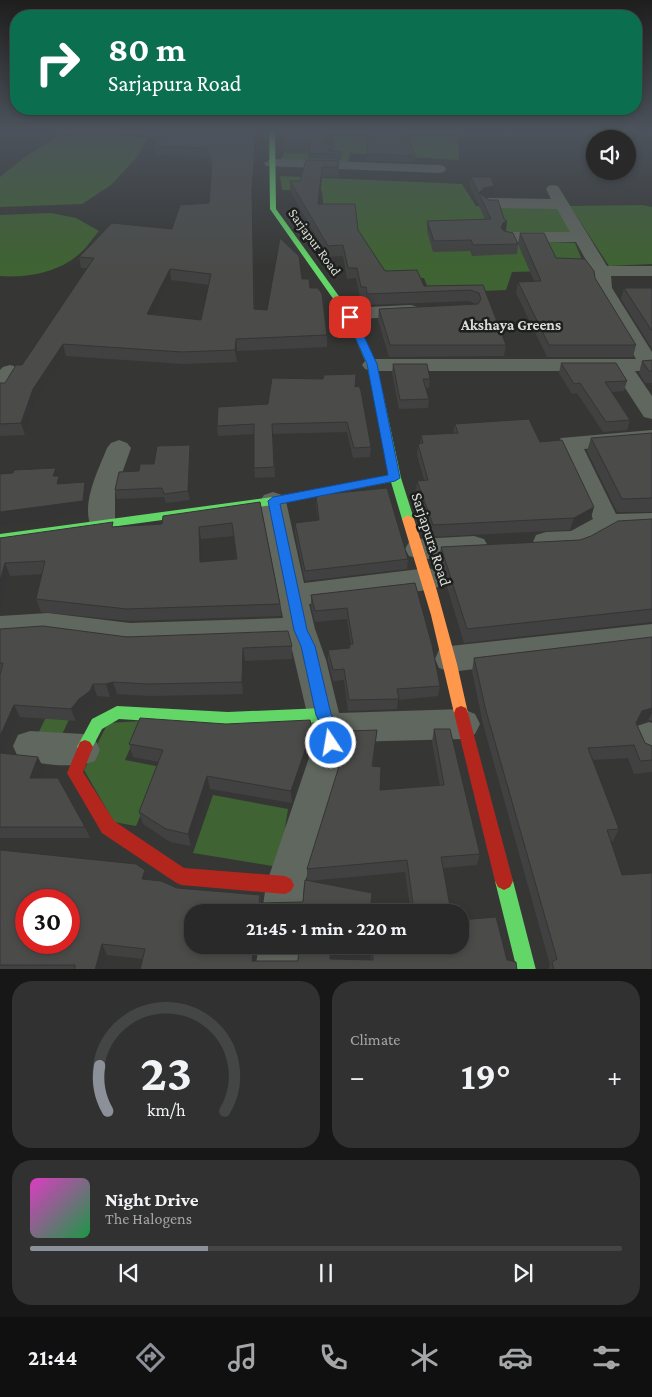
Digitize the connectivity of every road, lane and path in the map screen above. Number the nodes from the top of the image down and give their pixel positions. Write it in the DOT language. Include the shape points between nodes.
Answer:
graph roads {
  1 [pos="272,176"];
  2 [pos="553,189"];
  3 [pos="488,203"];
  4 [pos="562,204"];
  5 [pos="510,237"];
  6 [pos="582,237"];
  7 [pos="601,271"];
  8 [pos="652,271"];
  9 [pos="432,310"];
  10 [pos="348,314"];
  11 [pos="372,364"];
  12 [pos="620,365"];
  13 [pos="651,365"];
  14 [pos="652,412"];
  15 [pos="652,437"];
  16 [pos="119,448"];
  17 [pos="395,478"];
  18 [pos="273,501"];
  19 [pos="652,522"];
  20 [pos="608,523"];
  21 [pos="102,524"];
  22 [pos="0,538"];
  23 [pos="419,549"];
  24 [pos="428,579"];
  25 [pos="293,594"];
  26 [pos="0,628"];
  27 [pos="300,630"];
  28 [pos="652,636"];
  29 [pos="450,659"];
  30 [pos="327,722"];
  31 [pos="463,724"];
  32 [pos="30,746"];
  33 [pos="83,750"];
  34 [pos="284,898"];
  35 [pos="278,954"];
  36 [pos="276,969"];
  37 [pos="527,969"];
  1 -- 10 [label="main road, Sarjapur Road" via="273,210"];
  2 -- 4 [label="street"];
  3 -- 4 [label="street"];
  4 -- 6 [label="street"];
  5 -- 6 [label="street"];
  6 -- 7 [label="street"];
  7 -- 8 [label="street"];
  7 -- 13 [label="street" via="603,288"];
  9 -- 10 [label="street"];
  10 -- 11 [label="main road, Sarjapur Road"];
  11 -- 12 [label="street"];
  11 -- 17 [label="main road, Sarjapur Road"];
  12 -- 13 [label="street"];
  12 -- 14 [label="street"];
  15 -- 20 [label="street" via="569,443"];
  16 -- 21 [label="street" via="102,493"];
  17 -- 18 [label="main road, Sarjapura Road"];
  17 -- 23 [label="main road, Sarjapura Road"];
  18 -- 21 [label="main road, Sarjapura Road"];
  18 -- 25 [label="street"];
  19 -- 20 [label="street"];
  20 -- 23 [label="street" via="576,541"];
  21 -- 22 [label="main road, Sarjapura Road"];
  23 -- 24 [label="main road, Sarjapura Road"];
  24 -- 25 [label="street"];
  24 -- 29 [label="main road, Sarjapura Road"];
  25 -- 27 [label="street"];
  26 -- 27 [label="street" via="48,626 130,636"];
  27 -- 30 [label="street" via="308,646"];
  28 -- 29 [label="street"];
  29 -- 31 [label="main road, Sarjapura Road"];
  30 -- 31 [label="street"];
  30 -- 33 [label="main road" via="118,712 97,724"];
  30 -- 34 [label="street" via="331,743"];
  31 -- 37 [label="main road, Sarjapura Road"];
  32 -- 33 [label="street"];
  33 -- 34 [label="main road" via="75,773 108,827 181,876"];
  35 -- 36 [label="street"];
}
